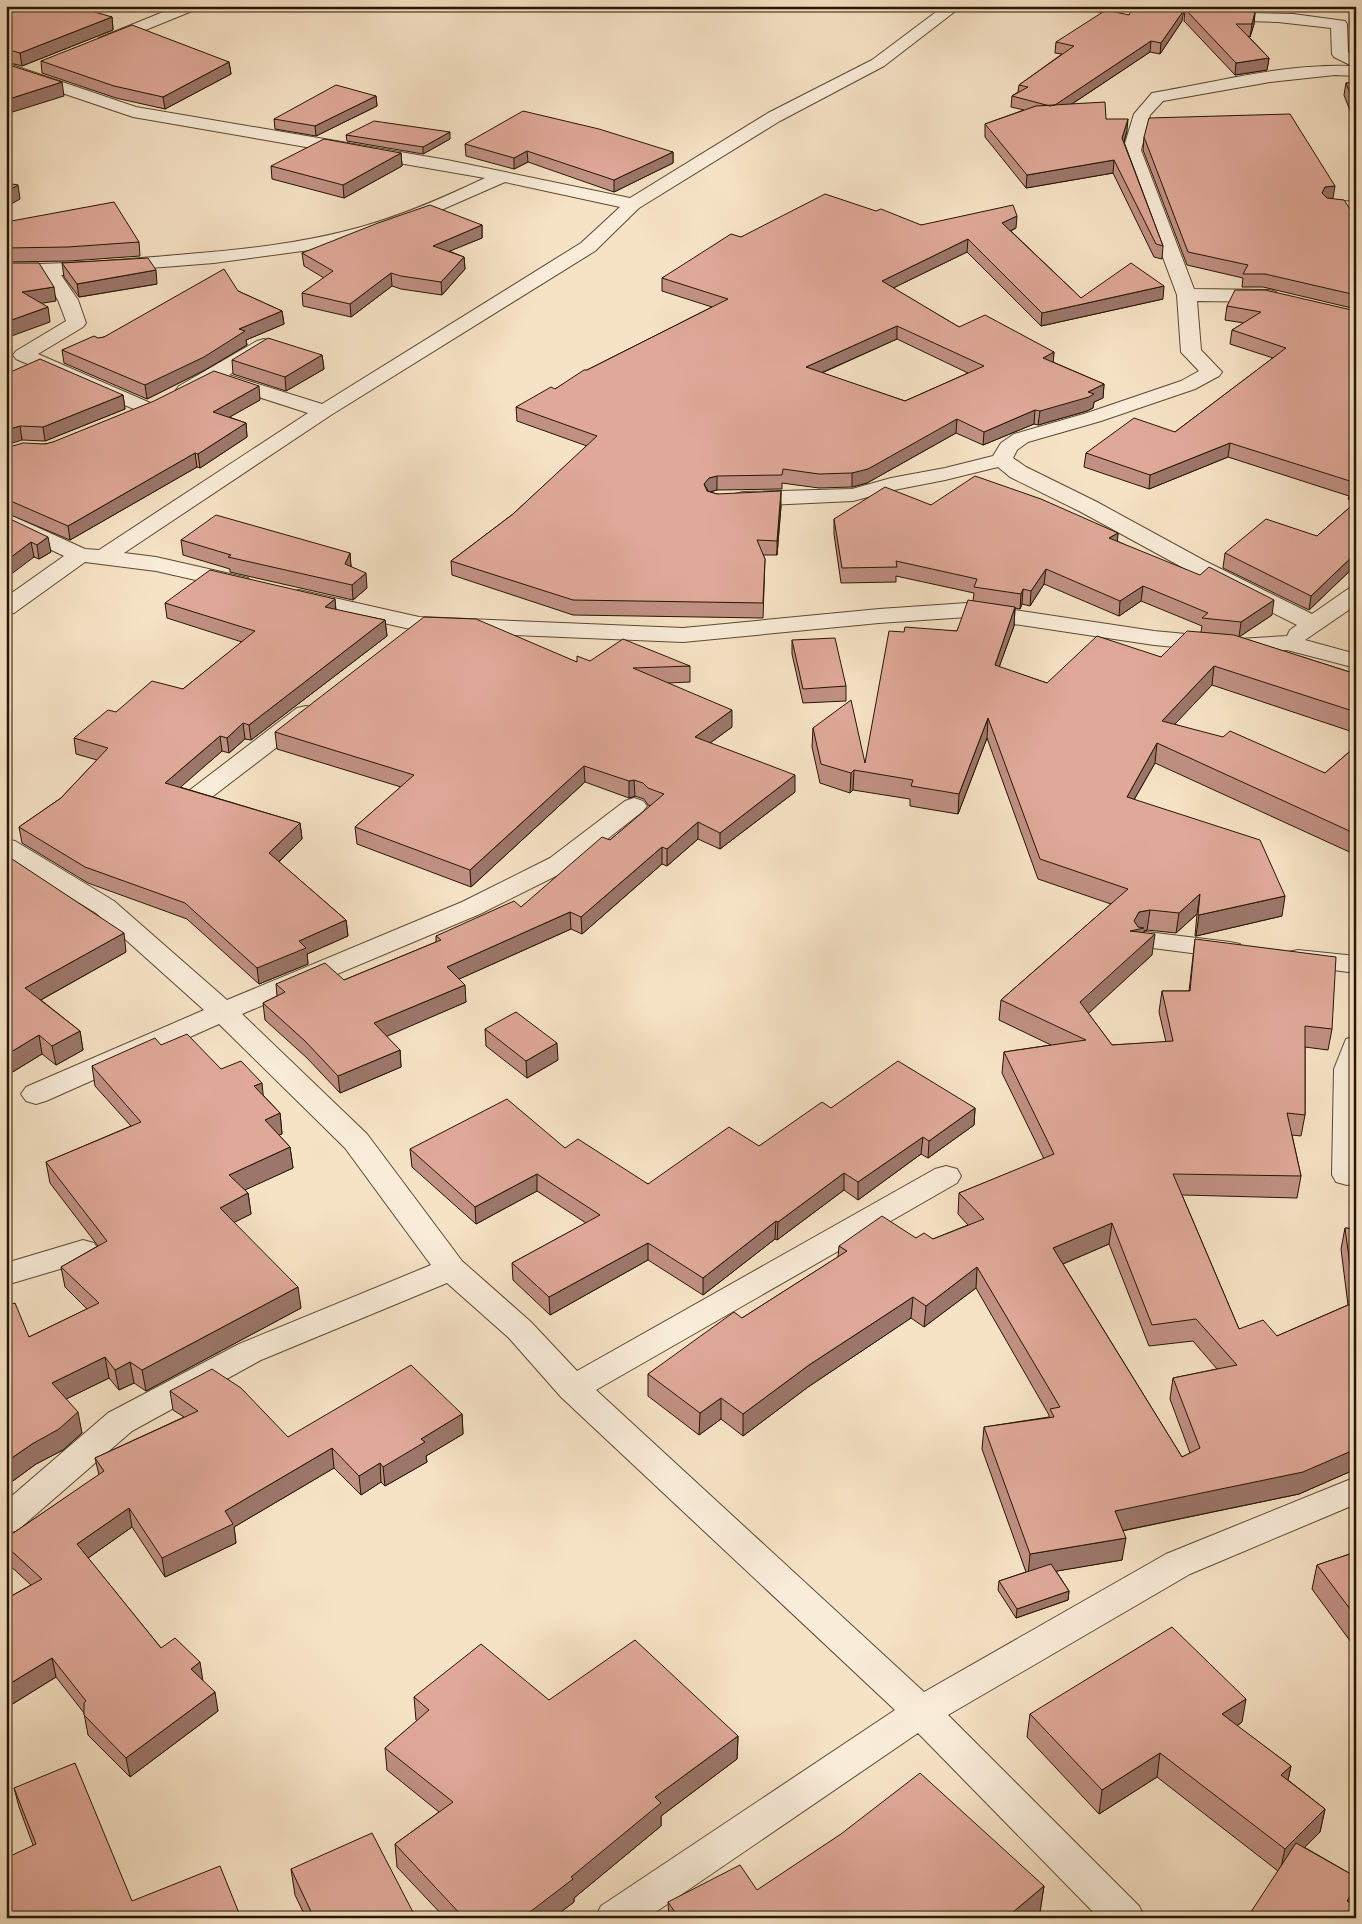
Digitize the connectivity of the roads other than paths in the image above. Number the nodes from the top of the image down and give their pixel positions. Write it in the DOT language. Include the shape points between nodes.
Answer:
graph roads {
  1 [pos="192,6"];
  2 [pos="954,6"];
  3 [pos="1093,6"];
  4 [pos="1187,15"];
  5 [pos="1205,16"];
  6 [pos="95,45"];
  7 [pos="1356,62"];
  8 [pos="42,66"];
  9 [pos="6,68"];
  10 [pos="1356,71"];
  11 [pos="24,74"];
  12 [pos="502,177"];
  13 [pos="633,204"];
  14 [pos="1331,205"];
  15 [pos="1356,206"];
  16 [pos="6,270"];
  17 [pos="49,271"];
  18 [pos="1187,295"];
  19 [pos="1291,302"];
  20 [pos="271,340"];
  21 [pos="213,376"];
  22 [pos="161,402"];
  23 [pos="324,411"];
  24 [pos="123,418"];
  25 [pos="1002,460"];
  26 [pos="727,499"];
  27 [pos="6,520"];
  28 [pos="80,555"];
  29 [pos="103,558"];
  30 [pos="1356,594"];
  31 [pos="6,608"];
  32 [pos="419,624"];
  33 [pos="1314,624"];
  34 [pos="398,641"];
  35 [pos="1287,643"];
  36 [pos="1356,662"];
  37 [pos="325,699"];
  38 [pos="198,795"];
  39 [pos="634,806"];
  40 [pos="6,847"];
  41 [pos="1147,940"];
  42 [pos="1356,965"];
  43 [pos="223,1012"];
  44 [pos="1353,1061"];
  45 [pos="36,1094"];
  46 [pos="1347,1175"];
  47 [pos="946,1176"];
  48 [pos="84,1251"];
  49 [pos="451,1269"];
  50 [pos="6,1274"];
  51 [pos="573,1388"];
  52 [pos="1356,1490"];
  53 [pos="6,1521"];
  54 [pos="921,1712"];
  55 [pos="615,1918"];
  56 [pos="1125,1918"];
  1 -- 6 [label="street"];
  2 -- 13 [label="street" via="878,63 774,117"];
  3 -- 4 [label="street"];
  5 -- 7 [label="street" via="1272,16 1340,24 1340,54"];
  8 -- 11 [label="street"];
  9 -- 11 [label="street"];
  10 -- 18 [label="street" via="1270,77 1158,97 1142,114 1132,150"];
  11 -- 12 [label="street" via="133,112"];
  12 -- 13 [label="street"];
  12 -- 17 [label="street" via="452,200 370,230 321,243 234,256"];
  13 -- 23 [label="street" via="588,247"];
  14 -- 15 [label="street"];
  16 -- 17 [label="street"];
  17 -- 22 [label="street" via="68,300 76,323 23,355"];
  18 -- 19 [label="street" via="1263,295"];
  18 -- 25 [label="street" via="1191,352 1212,372 1179,389 1020,438 1008,447"];
  20 -- 21 [label="street"];
  21 -- 22 [label="street"];
  21 -- 23 [label="street"];
  22 -- 24 [label="street"];
  23 -- 29 [label="street"];
  25 -- 26 [label="street" via="853,495"];
  25 -- 33 [label="street" via="1018,472"];
  27 -- 28 [label="street"];
  28 -- 29 [label="street"];
  28 -- 31 [label="street"];
  29 -- 32 [label="street" via="156,564"];
  30 -- 33 [label="street"];
  32 -- 34 [label="street"];
  32 -- 35 [label="street" via="683,635 967,610 1154,638 1239,646"];
  33 -- 35 [label="street"];
  35 -- 36 [label="street"];
  37 -- 38 [label="street"];
  39 -- 43 [label="street" via="559,864 471,908"];
  40 -- 43 [label="street" via="105,907"];
  41 -- 42 [label="street"];
  43 -- 45 [label="street"];
  43 -- 49 [label="street" via="356,1141"];
  44 -- 46 [label="street"];
  47 -- 51 [label="street"];
  48 -- 50 [label="street"];
  49 -- 51 [label="street" via="520,1330"];
  49 -- 53 [label="street" via="250,1352 120,1422"];
  51 -- 54 [label="street"];
  52 -- 54 [label="street" via="1178,1564"];
  54 -- 55 [label="street"];
  54 -- 56 [label="street"];
}
